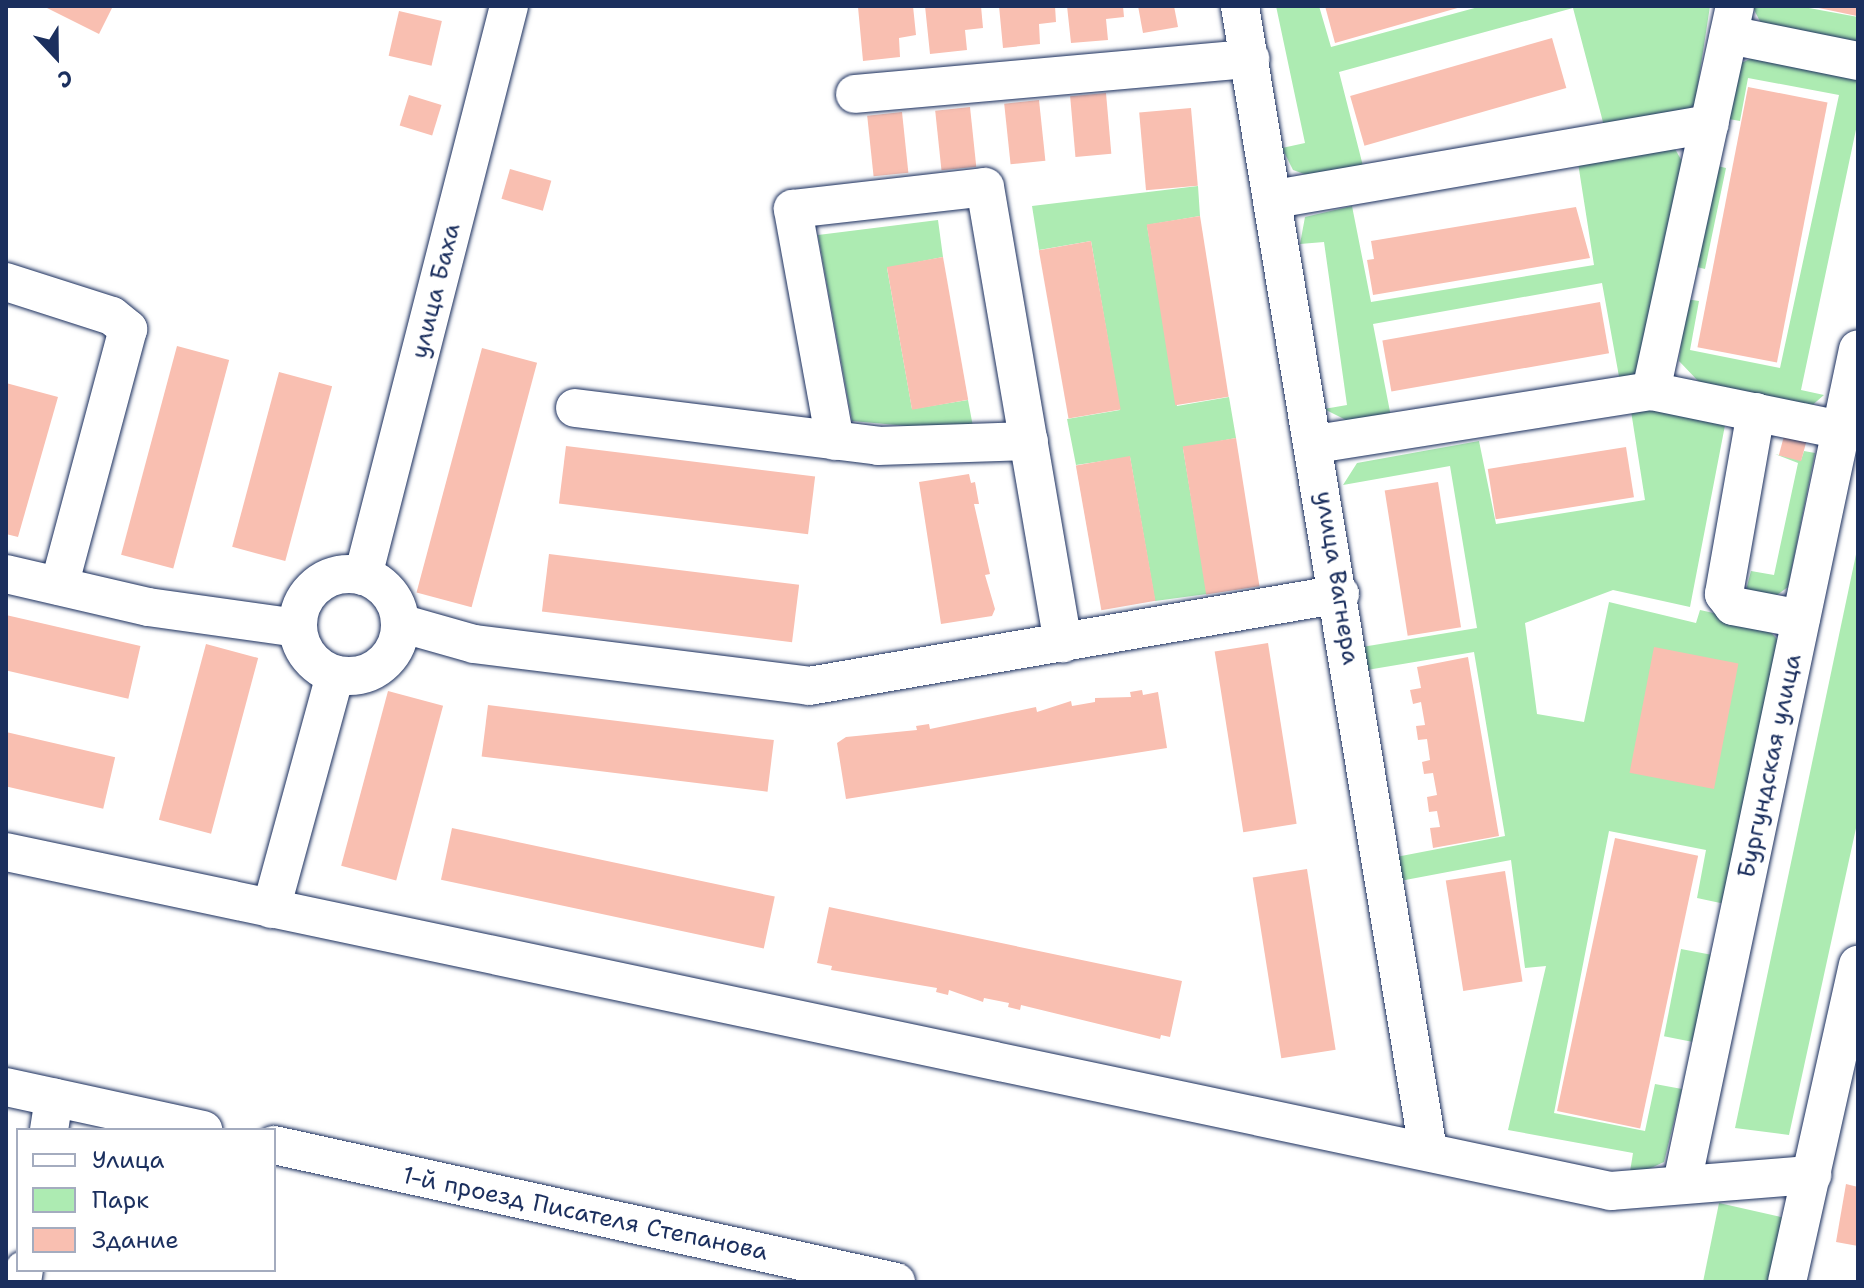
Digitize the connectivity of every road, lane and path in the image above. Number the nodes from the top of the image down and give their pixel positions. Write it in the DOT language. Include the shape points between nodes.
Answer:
graph roads {
  1 [pos="509,6"];
  2 [pos="1240,6"];
  3 [pos="1732,20"];
  4 [pos="1250,59"];
  5 [pos="1858,61"];
  6 [pos="855,94"];
  7 [pos="1710,124"];
  8 [pos="1275,199"];
  9 [pos="6,282"];
  10 [pos="1858,349"];
  11 [pos="1651,391"];
  12 [pos="575,408"];
  13 [pos="1756,412"];
  14 [pos="1841,430"];
  15 [pos="835,441"];
  16 [pos="1029,441"];
  17 [pos="1316,444"];
  18 [pos="6,574"];
  19 [pos="363,576"];
  20 [pos="59,586"];
  21 [pos="1340,594"];
  22 [pos="1801,619"];
  23 [pos="400,623"];
  24 [pos="298,628"];
  25 [pos="1063,643"];
  26 [pos="335,675"];
  27 [pos="6,852"];
  28 [pos="271,909"];
  29 [pos="1858,965"];
  30 [pos="6,1087"];
  31 [pos="52,1114"];
  32 [pos="184,1128"];
  33 [pos="276,1145"];
  34 [pos="1428,1150"];
  35 [pos="1812,1175"];
  36 [pos="1682,1183"];
  37 [pos="896,1282"];
  38 [pos="1787,1282"];
  1 -- 19 [label="street, улица Баха"];
  2 -- 4 [label="street, улица Вагнера"];
  3 -- 5 [label="street"];
  3 -- 7 [label="street"];
  4 -- 6 [label="street"];
  4 -- 8 [label="street, улица Вагнера"];
  7 -- 8 [label="street"];
  7 -- 11 [label="street"];
  8 -- 17 [label="street, улица Вагнера"];
  9 -- 20 [label="street" via="112,316 128,329"];
  10 -- 14 [label="street, Бургундская улица"];
  11 -- 13 [label="street"];
  11 -- 17 [label="street"];
  12 -- 15 [label="street"];
  13 -- 14 [label="street"];
  13 -- 22 [label="street" via="1724,594 1733,606"];
  14 -- 22 [label="street, Бургундская улица"];
  15 -- 16 [label="street" via="878,446"];
  15 -- 16 [label="street" via="793,209 985,187"];
  16 -- 25 [label="street"];
  17 -- 21 [label="street, улица Вагнера"];
  18 -- 20 [label="street"];
  19 -- 23 [label="street" via="389,594"];
  19 -- 24 [label="street" via="347,574 317,586 306,597"];
  20 -- 24 [label="street" via="148,607"];
  21 -- 25 [label="street"];
  21 -- 34 [label="street, улица Вагнера"];
  22 -- 36 [label="street, Бургундская улица"];
  23 -- 25 [label="street" via="474,644 809,686"];
  23 -- 26 [label="street" via="395,646 381,665 367,673"];
  24 -- 26 [label="street" via="309,657"];
  26 -- 28 [label="street"];
  27 -- 28 [label="street"];
  28 -- 34 [label="street"];
  29 -- 35 [label="street"];
  30 -- 31 [label="street"];
  31 -- 32 [label="street"];
  33 -- 37 [label="street, 1-й проезд Писателя Степанова"];
  34 -- 36 [label="street" via="1611,1191"];
  35 -- 36 [label="street"];
  35 -- 38 [label="street"];
}
